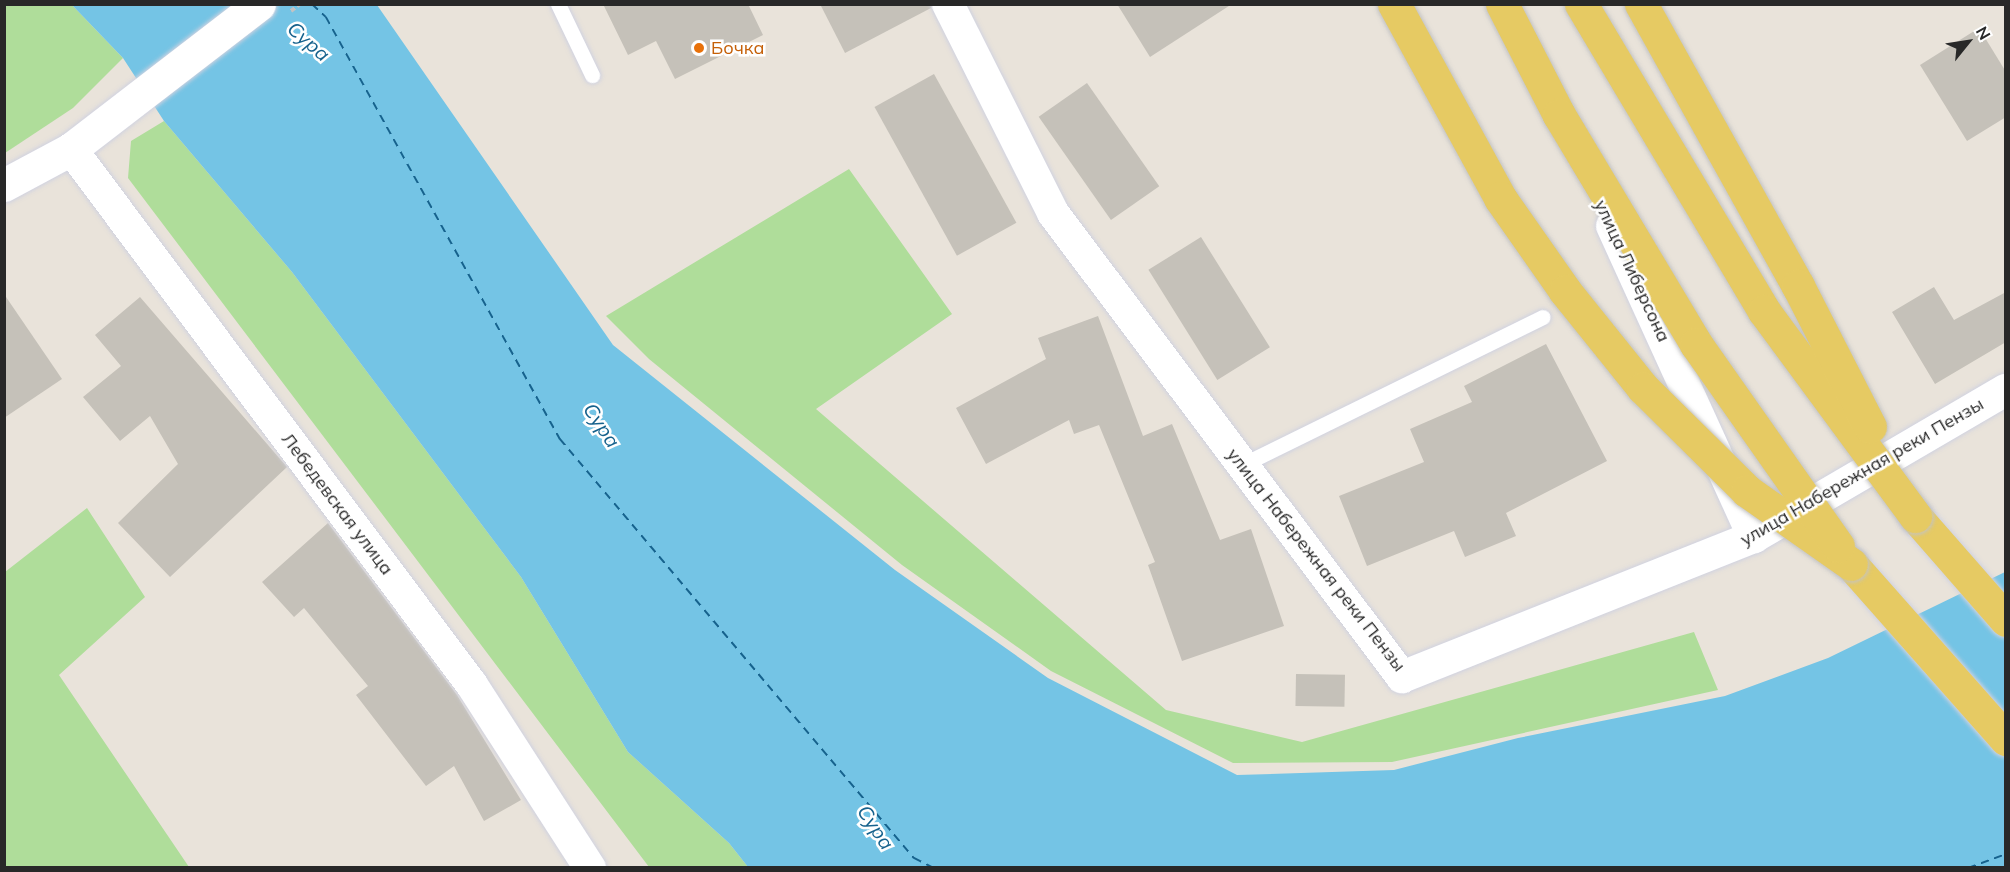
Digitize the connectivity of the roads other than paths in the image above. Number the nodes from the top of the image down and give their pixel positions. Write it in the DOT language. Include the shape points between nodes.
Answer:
graph roads {
  1 [pos="259,4"];
  2 [pos="558,4"];
  3 [pos="948,4"];
  4 [pos="1394,4"];
  5 [pos="1502,4"];
  6 [pos="1511,4"];
  7 [pos="1581,4"];
  8 [pos="1641,4"];
  9 [pos="592,75"];
  10 [pos="71,149"];
  11 [pos="4,185"];
  12 [pos="1542,317"];
  13 [pos="2006,390"];
  14 [pos="1242,465"];
  15 [pos="1916,516"];
  16 [pos="1754,537"];
  17 [pos="1851,564"];
  18 [pos="2006,620"];
  19 [pos="2006,739"];
  20 [pos="590,867"];
  1 -- 10 [label="street"];
  2 -- 9 [label="lane"];
  3 -- 14 [label="street, улица Набережная реки Пензы" via="1053,213"];
  4 -- 17 [label="main road, bridge" via="1500,198 1565,291 1643,388 1747,492"];
  5 -- 17 [label="main road, bridge" via="1559,115 1696,344"];
  6 -- 16 [label="street, улица Либерсона"];
  7 -- 15 [label="main road, bridge" via="1764,310"];
  8 -- 15 [label="main road, bridge" via="1798,286"];
  10 -- 11 [label="street"];
  10 -- 20 [label="street, Лебедевская улица" via="472,685"];
  12 -- 14 [label="lane"];
  13 -- 16 [label="street, улица Набережная реки Пензы"];
  14 -- 16 [label="street, улица Набережная реки Пензы" via="1402,677"];
  15 -- 18 [label="main road"];
  17 -- 19 [label="main road"];
}
